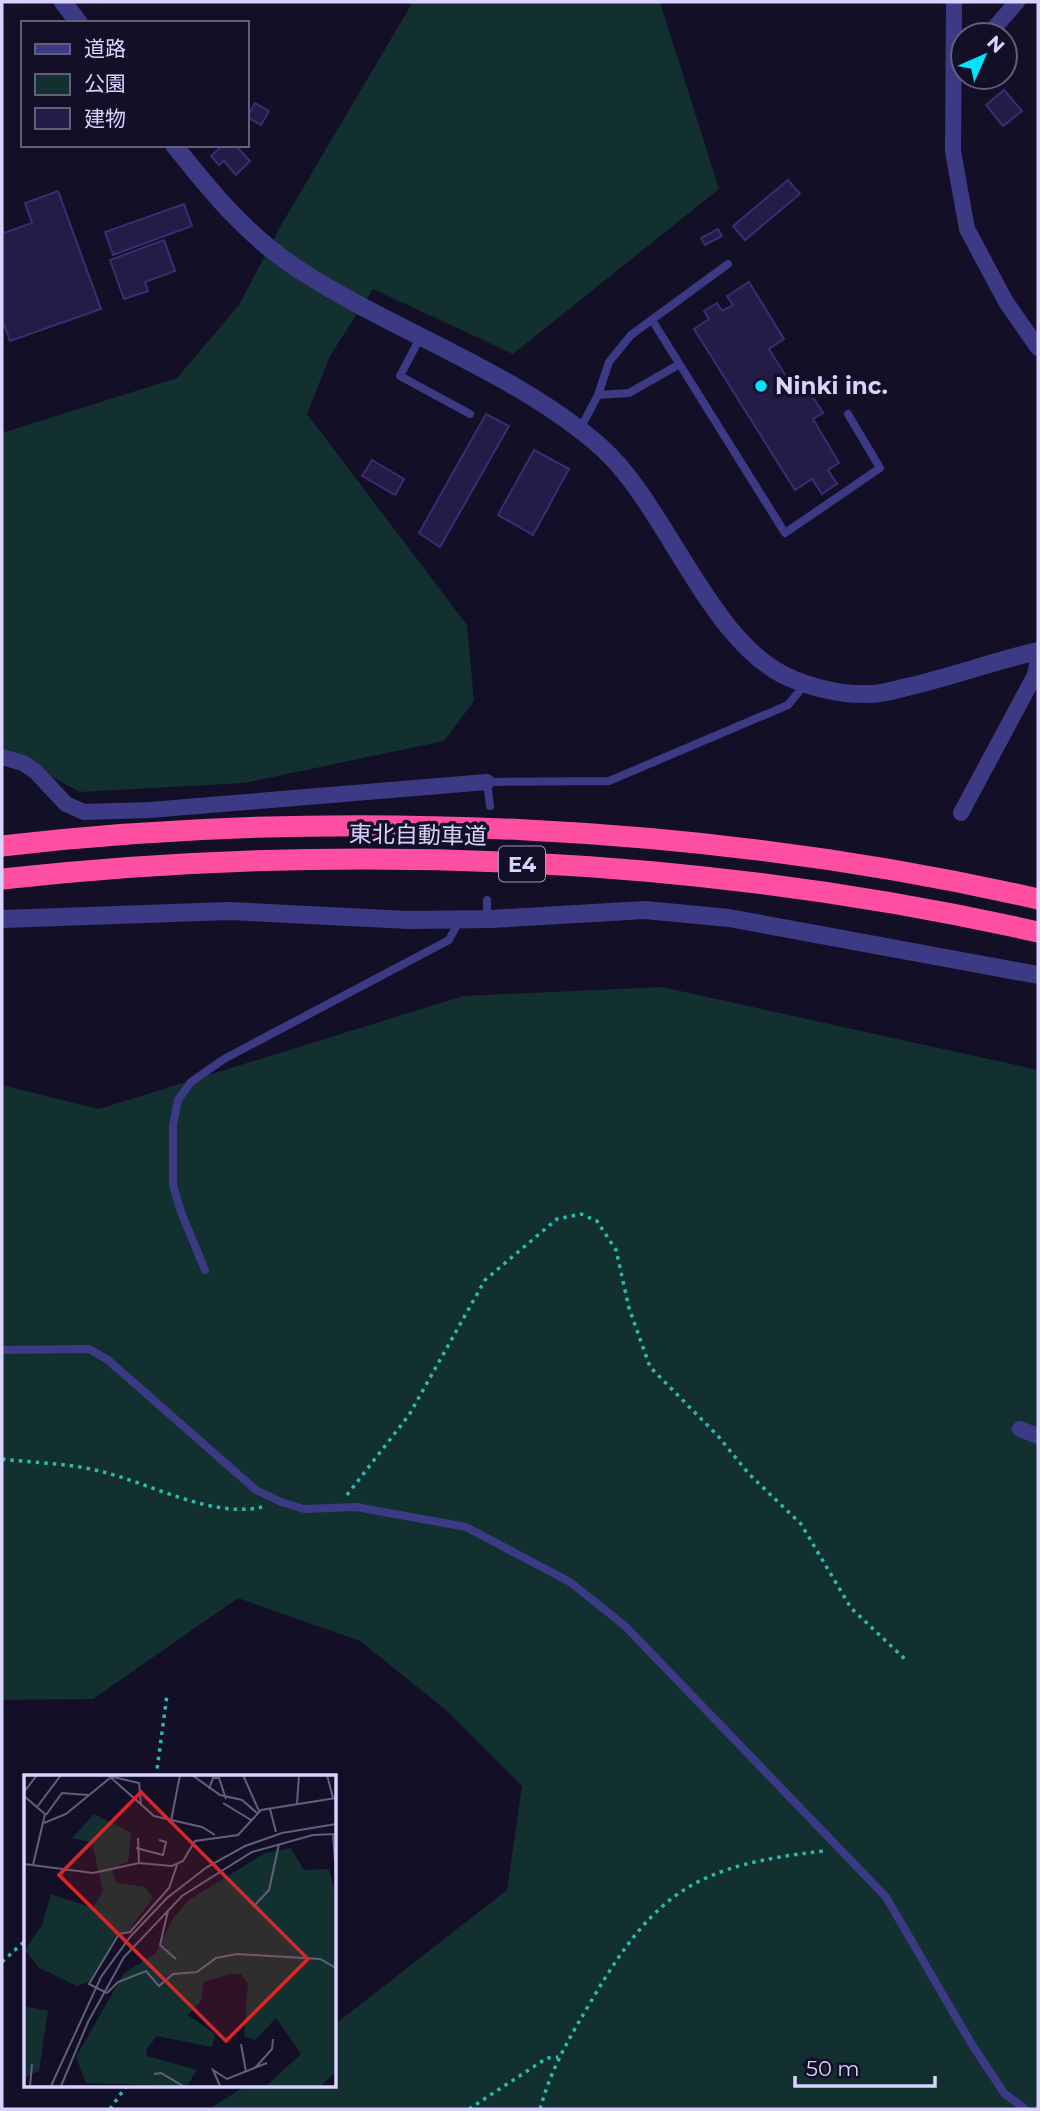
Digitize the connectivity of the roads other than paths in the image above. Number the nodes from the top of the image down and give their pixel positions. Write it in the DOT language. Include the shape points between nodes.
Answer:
graph roads {
  1 [pos="63,2"];
  2 [pos="954,2"];
  3 [pos="1017,2"];
  4 [pos="77,21"];
  5 [pos="955,21"];
  6 [pos="1000,21"];
  7 [pos="957,91"];
  8 [pos="176,147"];
  9 [pos="728,264"];
  10 [pos="652,320"];
  11 [pos="421,336"];
  12 [pos="1038,348"];
  13 [pos="678,365"];
  14 [pos="598,395"];
  15 [pos="470,414"];
  16 [pos="848,414"];
  17 [pos="580,429"];
  18 [pos="1038,650"];
  19 [pos="1038,660"];
  20 [pos="805,684"];
  21 [pos="2,757"];
  22 [pos="488,782"];
  23 [pos="490,806"];
  24 [pos="961,814"];
  25 [pos="2,846"];
  26 [pos="2,879"];
  27 [pos="1038,899"];
  28 [pos="487,900"];
  29 [pos="2,919"];
  30 [pos="461,919"];
  31 [pos="487,919"];
  32 [pos="1038,932"];
  33 [pos="1038,975"];
  34 [pos="205,1270"];
  35 [pos="2,1350"];
  36 [pos="1020,1429"];
  37 [pos="1038,1436"];
  38 [pos="1025,2109"];
  1 -- 4 [label="street"];
  2 -- 5 [label="street"];
  3 -- 6 [label="street"];
  7 -- 12 [label="street" via="953,151 967,229 1006,302"];
  8 -- 11 [label="street" via="224,209 259,241 302,272"];
  9 -- 10 [label="lane"];
  10 -- 13 [label="lane"];
  10 -- 14 [label="lane" via="631,335 609,362"];
  11 -- 15 [label="lane" via="400,376"];
  11 -- 17 [label="street"];
  13 -- 14 [label="lane" via="629,393"];
  13 -- 16 [label="lane" via="785,533 880,468"];
  14 -- 17 [label="lane"];
  17 -- 20 [label="street" via="630,479 741,640 766,664"];
  18 -- 20 [label="street" via="872,695"];
  19 -- 24 [label="street" via="1035,676"];
  20 -- 22 [label="lane" via="788,705 609,781"];
  21 -- 22 [label="street" via="35,771 66,804 84,812"];
  22 -- 23 [label="lane"];
  25 -- 27 [label="highway, 東北自動車道 / E4" via="220,830 529,832 660,840 839,861"];
  26 -- 32 [label="highway, 東北自動車道 / E4" via="224,862 527,864 755,881"];
  28 -- 31 [label="lane"];
  29 -- 30 [label="street" via="230,911"];
  30 -- 31 [label="street"];
  30 -- 34 [label="lane" via="449,940 224,1059 191,1082 178,1100 173,1125 173,1185"];
  31 -- 33 [label="street" via="645,910 729,918"];
  35 -- 38 [label="lane" via="89,1349 99,1354 256,1490 281,1502 428,1518 466,1527 570,1582 625,1626 886,1897 977,2053 1004,2093"];
  36 -- 37 [label="street"];
}
